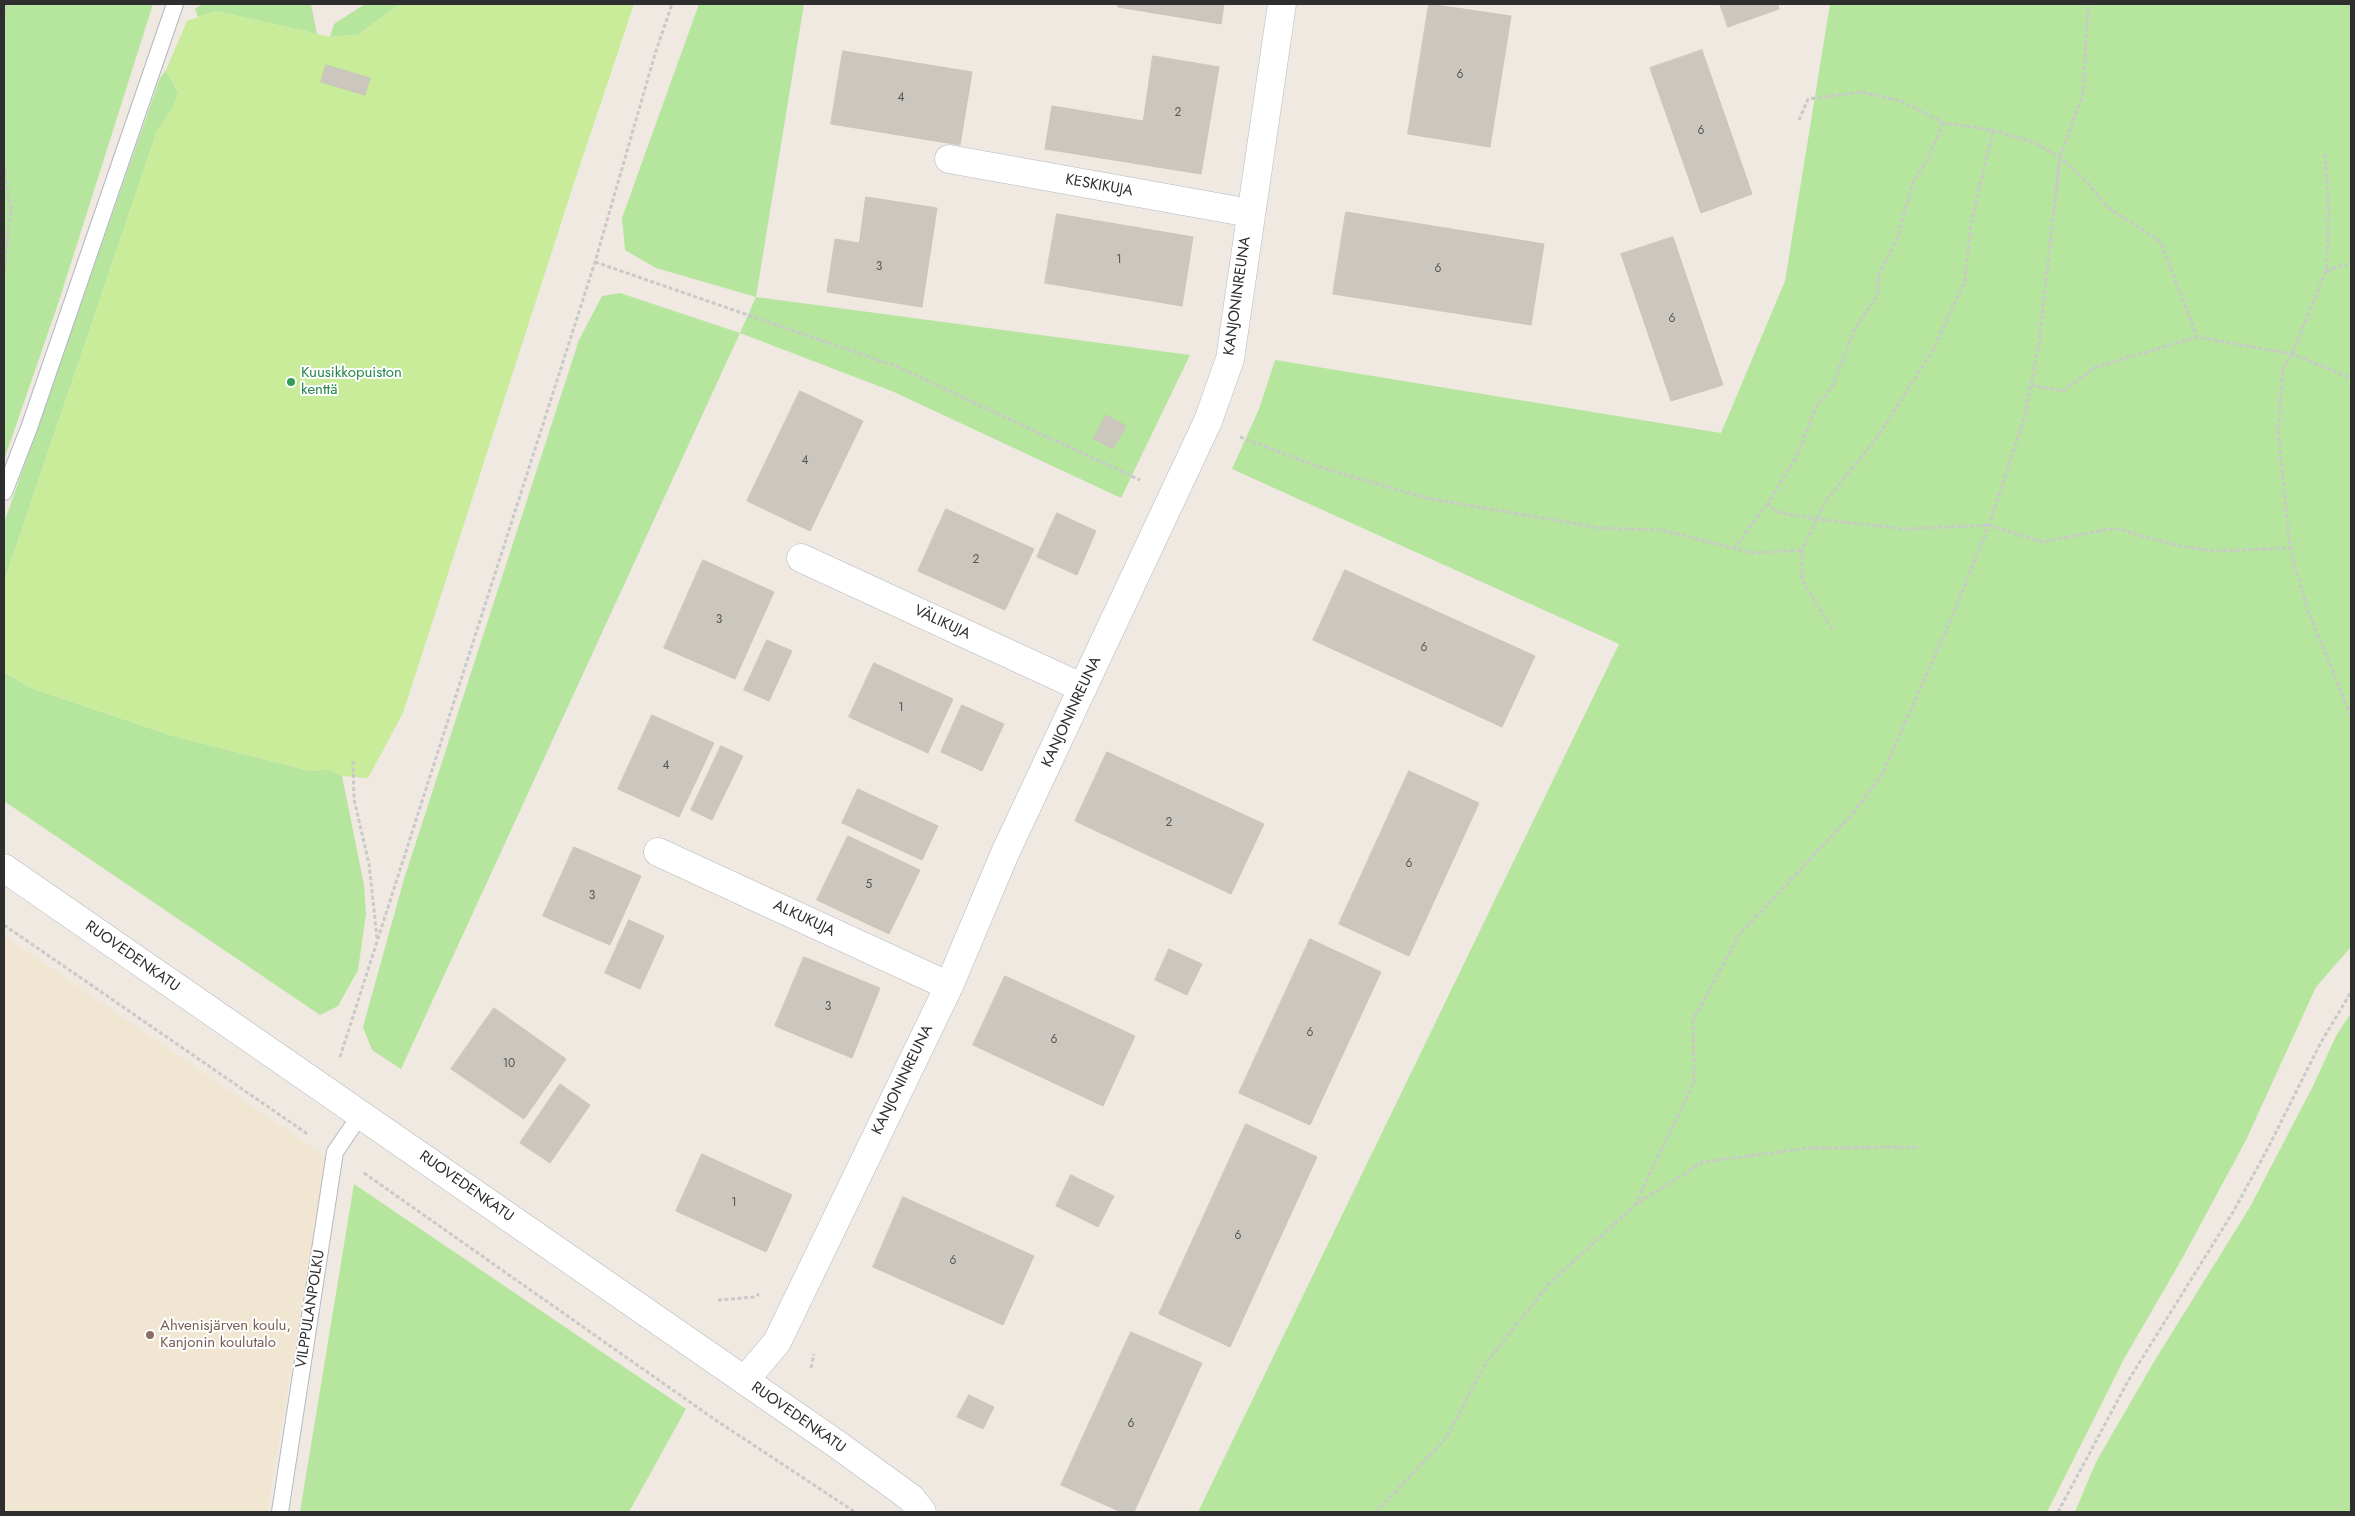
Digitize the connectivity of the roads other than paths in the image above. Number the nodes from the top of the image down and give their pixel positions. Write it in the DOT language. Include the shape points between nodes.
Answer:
graph roads {
  1 [pos="176,4"];
  2 [pos="1282,4"];
  3 [pos="949,159"];
  4 [pos="1250,213"];
  5 [pos="4,492"];
  6 [pos="801,558"];
  7 [pos="1083,688"];
  8 [pos="658,852"];
  9 [pos="4,868"];
  10 [pos="949,986"];
  11 [pos="361,1114"];
  12 [pos="745,1380"];
  13 [pos="280,1512"];
  14 [pos="922,1512"];
  1 -- 5 [label="lane"];
  2 -- 4 [label="street, KANJONINREUNA"];
  3 -- 4 [label="street, KESKIKUJA"];
  4 -- 7 [label="street, KANJONINREUNA" via="1230,359 1208,420"];
  6 -- 7 [label="street, VÄLIKUJA"];
  7 -- 10 [label="street, KANJONINREUNA" via="1006,853"];
  8 -- 10 [label="street, ALKUKUJA"];
  9 -- 11 [label="street, RUOVEDENKATU"];
  10 -- 12 [label="street, KANJONINREUNA" via="777,1342"];
  11 -- 12 [label="street, RUOVEDENKATU"];
  11 -- 13 [label="lane, VILPPULANPOLKU" via="335,1152"];
  12 -- 14 [label="street, RUOVEDENKATU" via="912,1498"];
}
